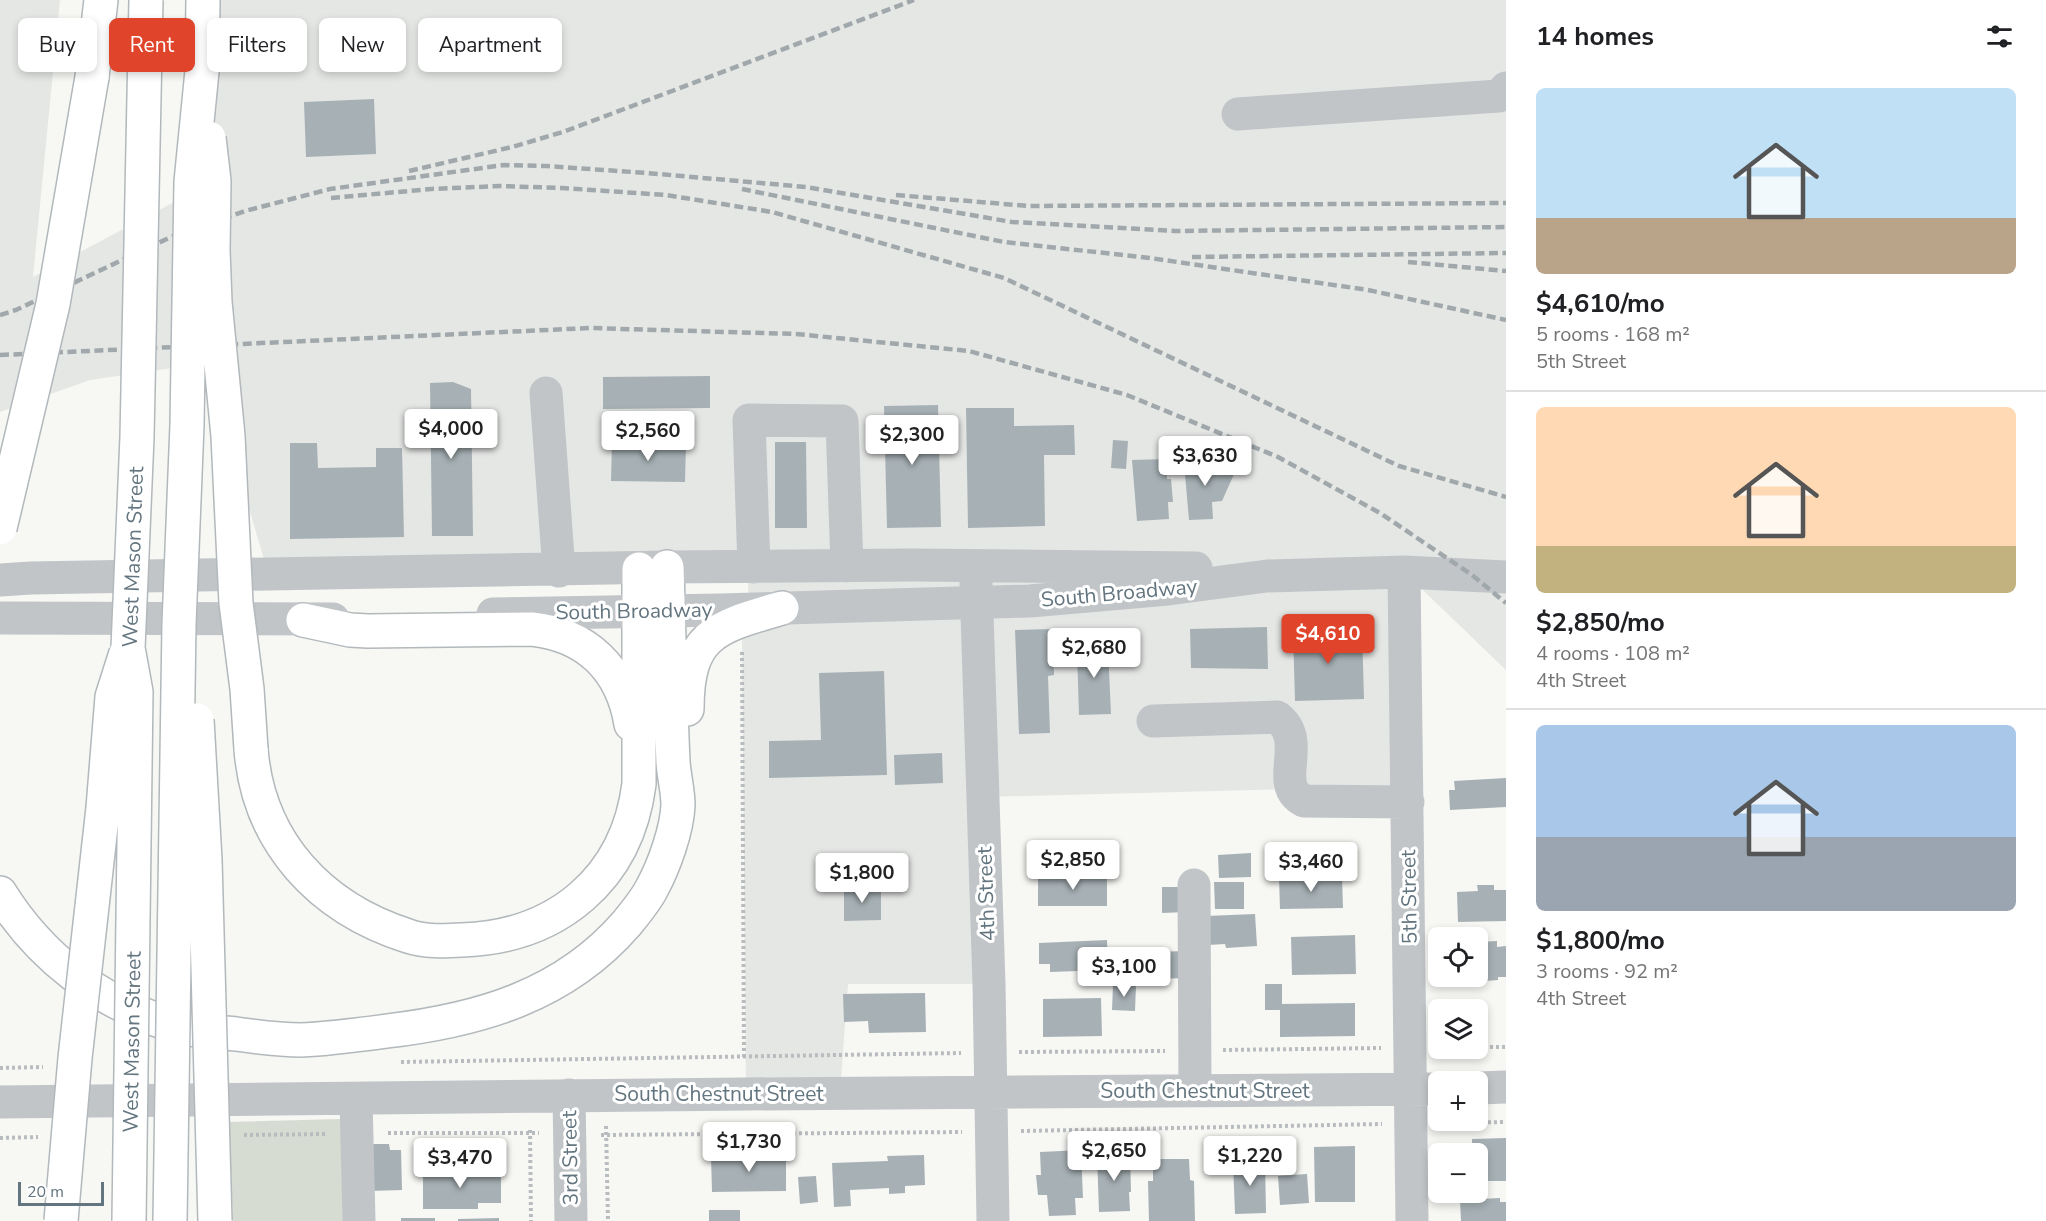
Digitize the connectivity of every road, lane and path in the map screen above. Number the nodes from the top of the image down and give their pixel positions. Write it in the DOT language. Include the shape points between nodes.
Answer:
graph roads {
  1 [pos="101,0"];
  2 [pos="146,0"];
  3 [pos="203,0"];
  4 [pos="202,71"];
  5 [pos="1506,88"];
  6 [pos="1238,114"];
  7 [pos="546,393"];
  8 [pos="0,528"];
  9 [pos="847,566"];
  10 [pos="976,566"];
  11 [pos="754,567"];
  12 [pos="653,568"];
  13 [pos="559,571"];
  14 [pos="1404,572"];
  15 [pos="1267,576"];
  16 [pos="1506,577"];
  17 [pos="0,580"];
  18 [pos="977,604"];
  19 [pos="782,608"];
  20 [pos="654,611"];
  21 [pos="0,618"];
  22 [pos="303,621"];
  23 [pos="179,624"];
  24 [pos="742,647"];
  25 [pos="128,648"];
  26 [pos="1153,721"];
  27 [pos="639,784"];
  28 [pos="1408,802"];
  29 [pos="678,806"];
  30 [pos="1194,885"];
  31 [pos="6,902"];
  32 [pos="1488,1047"];
  33 [pos="1506,1047"];
  34 [pos="1411,1048"];
  35 [pos="1195,1051"];
  36 [pos="990,1052"];
  37 [pos="744,1057"];
  38 [pos="399,1062"];
  39 [pos="47,1067"];
  40 [pos="0,1068"];
  41 [pos="1506,1087"];
  42 [pos="1488,1088"];
  43 [pos="1425,1089"];
  44 [pos="1195,1091"];
  45 [pos="991,1093"];
  46 [pos="569,1095"];
  47 [pos="606,1095"];
  48 [pos="530,1096"];
  49 [pos="356,1098"];
  50 [pos="0,1102"];
  51 [pos="1506,1122"];
  52 [pos="1412,1123"];
  53 [pos="991,1131"];
  54 [pos="570,1132"];
  55 [pos="357,1133"];
  56 [pos="530,1133"];
  57 [pos="238,1135"];
  58 [pos="606,1136"];
  59 [pos="48,1137"];
  60 [pos="0,1138"];
  61 [pos="61,1221"];
  62 [pos="129,1221"];
  63 [pos="170,1221"];
  64 [pos="215,1221"];
  65 [pos="359,1221"];
  66 [pos="531,1221"];
  67 [pos="571,1221"];
  68 [pos="608,1221"];
  69 [pos="993,1221"];
  70 [pos="1412,1221"];
  1 -- 8 [label="main road, bridge" via="84,135 53,304"];
  2 -- 25 [label="main road, West Mason Street, bridge" via="137,437"];
  3 -- 4 [label="main road, West Mason Street"];
  4 -- 23 [label="main road, West Mason Street, bridge" via="191,182"];
  4 -- 27 [label="main road, bridge" via="214,181 215,302 228,436 236,603 253,772 268,820 293,860 328,896 348,909 409,937 456,940 511,934 566,909 595,884 614,860 633,818"];
  5 -- 6 [label="street" via="1499,96"];
  7 -- 13 [label="street"];
  9 -- 10 [label="street, South Broadway"];
  9 -- 11 [label="street, South Broadway"];
  9 -- 11 [label="street" via="842,421 749,420"];
  10 -- 15 [label="street, South Broadway" via="1189,568"];
  10 -- 18 [label="street, 4th Street"];
  11 -- 12 [label="street, South Broadway"];
  12 -- 13 [label="street, South Broadway"];
  12 -- 20 [label="main road"];
  13 -- 17 [label="street, South Broadway"];
  14 -- 15 [label="street, South Broadway"];
  14 -- 16 [label="street, South Broadway"];
  14 -- 28 [label="street, 5th Street"];
  15 -- 18 [label="street, South Broadway" via="1168,589"];
  18 -- 19 [label="street, South Broadway"];
  18 -- 36 [label="street, 4th Street"];
  19 -- 20 [label="street, South Broadway"];
  19 -- 29 [label="main road" via="717,632 696,653 687,694 688,773"];
  20 -- 22 [label="street, South Broadway"];
  20 -- 27 [label="main road"];
  20 -- 29 [label="main road"];
  21 -- 22 [label="street, South Broadway"];
  22 -- 27 [label="main road" via="368,631 532,629 557,633 584,645 598,657 619,687 630,716"];
  23 -- 63 [label="main road, West Mason Street, bridge"];
  23 -- 64 [label="main road, bridge" via="195,692 200,755"];
  24 -- 37 [label="path"];
  25 -- 61 [label="main road, bridge" via="111,698"];
  25 -- 62 [label="main road, West Mason Street, bridge" via="136,692"];
  26 -- 28 [label="street" via="1277,717 1287,724 1292,737 1289,782 1296,797 1304,801"];
  28 -- 34 [label="street, 5th Street"];
  29 -- 31 [label="main road" via="666,856 652,888 601,949 578,968 522,1000 453,1022 421,1027 299,1040 175,1026 126,1007 74,976 50,956"];
  30 -- 35 [label="street"];
  32 -- 33 [label="path"];
  34 -- 35 [label="path"];
  34 -- 43 [label="street, 5th Street"];
  35 -- 36 [label="path"];
  35 -- 44 [label="street"];
  36 -- 37 [label="path"];
  36 -- 45 [label="street, 4th Street"];
  37 -- 38 [label="path"];
  39 -- 40 [label="path"];
  41 -- 42 [label="street"];
  43 -- 44 [label="street, South Chestnut Street"];
  43 -- 52 [label="street, 5th Street"];
  44 -- 45 [label="street, South Chestnut Street"];
  45 -- 47 [label="street, South Chestnut Street"];
  45 -- 53 [label="street, 4th Street"];
  46 -- 47 [label="street, South Chestnut Street"];
  46 -- 48 [label="street, South Chestnut Street"];
  46 -- 54 [label="street, 3rd Street"];
  47 -- 58 [label="path"];
  48 -- 49 [label="street, South Chestnut Street"];
  48 -- 56 [label="path"];
  49 -- 50 [label="street, South Chestnut Street"];
  49 -- 55 [label="street"];
  51 -- 52 [label="path"];
  52 -- 53 [label="path"];
  52 -- 70 [label="street, 5th Street"];
  53 -- 58 [label="path"];
  53 -- 69 [label="street, 4th Street"];
  54 -- 56 [label="path"];
  54 -- 58 [label="path"];
  54 -- 67 [label="street, 3rd Street"];
  55 -- 56 [label="path"];
  55 -- 57 [label="path"];
  55 -- 65 [label="street"];
  56 -- 66 [label="path"];
  58 -- 68 [label="path"];
  59 -- 60 [label="path"];
}
